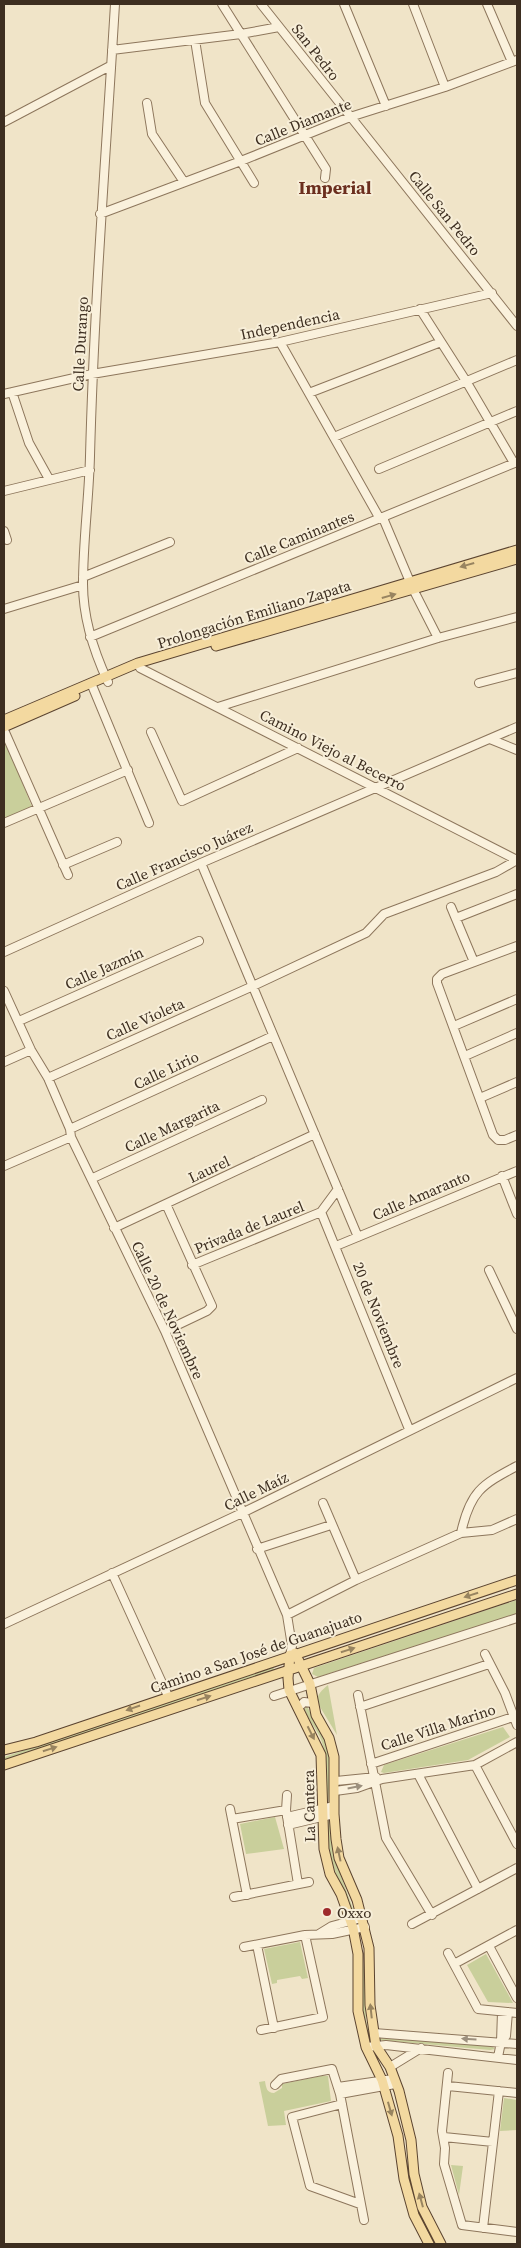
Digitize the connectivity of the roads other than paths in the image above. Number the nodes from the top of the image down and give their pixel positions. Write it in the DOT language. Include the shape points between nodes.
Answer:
graph roads {
  1 [pos="115,4"];
  2 [pos="222,4"];
  3 [pos="261,4"];
  4 [pos="344,4"];
  5 [pos="413,4"];
  6 [pos="487,4"];
  7 [pos="279,26"];
  8 [pos="241,34"];
  9 [pos="195,40"];
  10 [pos="112,50"];
  11 [pos="514,61"];
  12 [pos="110,66"];
  13 [pos="445,87"];
  14 [pos="147,103"];
  15 [pos="386,106"];
  16 [pos="350,117"];
  17 [pos="4,122"];
  18 [pos="305,136"];
  19 [pos="242,161"];
  20 [pos="325,178"];
  21 [pos="184,182"];
  22 [pos="254,183"];
  23 [pos="100,214"];
  24 [pos="492,293"];
  25 [pos="420,309"];
  26 [pos="517,326"];
  27 [pos="280,342"];
  28 [pos="441,342"];
  29 [pos="517,360"];
  30 [pos="92,374"];
  31 [pos="466,381"];
  32 [pos="8,393"];
  33 [pos="309,393"];
  34 [pos="517,411"];
  35 [pos="490,422"];
  36 [pos="334,437"];
  37 [pos="515,463"];
  38 [pos="380,468"];
  39 [pos="90,470"];
  40 [pos="50,479"];
  41 [pos="4,491"];
  42 [pos="382,518"];
  43 [pos="4,531"];
  44 [pos="6,540"];
  45 [pos="170,542"];
  46 [pos="516,555"];
  47 [pos="83,577"];
  48 [pos="412,585"];
  49 [pos="83,586"];
  50 [pos="4,609"];
  51 [pos="517,617"];
  52 [pos="90,637"];
  53 [pos="438,638"];
  54 [pos="139,665"];
  55 [pos="517,674"];
  56 [pos="107,679"];
  57 [pos="479,683"];
  58 [pos="92,685"];
  59 [pos="218,707"];
  60 [pos="4,720"];
  61 [pos="517,727"];
  62 [pos="4,729"];
  63 [pos="151,732"];
  64 [pos="490,739"];
  65 [pos="298,748"];
  66 [pos="517,750"];
  67 [pos="128,770"];
  68 [pos="377,788"];
  69 [pos="37,809"];
  70 [pos="4,823"];
  71 [pos="148,824"];
  72 [pos="117,842"];
  73 [pos="517,860"];
  74 [pos="201,863"];
  75 [pos="63,865"];
  76 [pos="68,875"];
  77 [pos="517,894"];
  78 [pos="451,907"];
  79 [pos="456,918"];
  80 [pos="199,941"];
  81 [pos="517,946"];
  82 [pos="4,952"];
  83 [pos="474,962"];
  84 [pos="254,986"];
  85 [pos="4,991"];
  86 [pos="517,999"];
  87 [pos="6,1001"];
  88 [pos="19,1021"];
  89 [pos="454,1026"];
  90 [pos="517,1033"];
  91 [pos="273,1036"];
  92 [pos="31,1050"];
  93 [pos="464,1056"];
  94 [pos="4,1062"];
  95 [pos="48,1078"];
  96 [pos="517,1082"];
  97 [pos="480,1098"];
  98 [pos="262,1100"];
  99 [pos="71,1133"];
  100 [pos="315,1134"];
  101 [pos="517,1135"];
  102 [pos="4,1166"];
  103 [pos="517,1171"];
  104 [pos="502,1176"];
  105 [pos="93,1178"];
  106 [pos="338,1189"];
  107 [pos="166,1204"];
  108 [pos="321,1212"];
  109 [pos="517,1214"];
  110 [pos="114,1228"];
  111 [pos="358,1237"];
  112 [pos="336,1246"];
  113 [pos="192,1265"];
  114 [pos="489,1270"];
  115 [pos="517,1328"];
  116 [pos="165,1331"];
  117 [pos="517,1378"];
  118 [pos="409,1429"];
  119 [pos="517,1466"];
  120 [pos="323,1503"];
  121 [pos="242,1513"];
  122 [pos="517,1519"];
  123 [pos="331,1525"];
  124 [pos="461,1533"];
  125 [pos="258,1549"];
  126 [pos="112,1574"];
  127 [pos="356,1580"];
  128 [pos="517,1580"];
  129 [pos="517,1594"];
  130 [pos="287,1615"];
  131 [pos="517,1618"];
  132 [pos="4,1624"];
  133 [pos="292,1651"];
  134 [pos="484,1654"];
  135 [pos="490,1664"];
  136 [pos="302,1666"];
  137 [pos="288,1670"];
  138 [pos="310,1684"];
  139 [pos="289,1690"];
  140 [pos="358,1695"];
  141 [pos="168,1696"];
  142 [pos="274,1696"];
  143 [pos="313,1703"];
  144 [pos="360,1707"];
  145 [pos="298,1708"];
  146 [pos="513,1717"];
  147 [pos="517,1725"];
  148 [pos="517,1742"];
  149 [pos="4,1750"];
  150 [pos="4,1764"];
  151 [pos="371,1764"];
  152 [pos="475,1765"];
  153 [pos="418,1774"];
  154 [pos="373,1779"];
  155 [pos="336,1781"];
  156 [pos="335,1791"];
  157 [pos="287,1795"];
  158 [pos="230,1809"];
  159 [pos="334,1810"];
  160 [pos="322,1813"];
  161 [pos="287,1817"];
  162 [pos="232,1819"];
  163 [pos="517,1844"];
  164 [pos="517,1868"];
  165 [pos="309,1882"];
  166 [pos="298,1884"];
  167 [pos="478,1890"];
  168 [pos="248,1895"];
  169 [pos="234,1897"];
  170 [pos="432,1915"];
  171 [pos="364,1922"];
  172 [pos="412,1924"];
  173 [pos="352,1925"];
  174 [pos="517,1930"];
  175 [pos="305,1935"];
  176 [pos="257,1944"];
  177 [pos="489,1946"];
  178 [pos="244,1947"];
  179 [pos="448,1953"];
  180 [pos="454,1964"];
  181 [pos="517,1998"];
  182 [pos="505,2012"];
  183 [pos="517,2013"];
  184 [pos="274,2028"];
  185 [pos="261,2030"];
  186 [pos="374,2033"];
  187 [pos="501,2042"];
  188 [pos="517,2044"];
  189 [pos="376,2046"];
  190 [pos="366,2047"];
  191 [pos="421,2048"];
  192 [pos="498,2057"];
  193 [pos="517,2060"];
  194 [pos="390,2067"];
  195 [pos="448,2073"];
  196 [pos="382,2082"];
  197 [pos="394,2082"];
  198 [pos="275,2086"];
  199 [pos="448,2086"];
  200 [pos="339,2091"];
  201 [pos="499,2091"];
  202 [pos="517,2093"];
  203 [pos="342,2104"];
  204 [pos="444,2137"];
  205 [pos="493,2142"];
  206 [pos="360,2204"];
  207 [pos="364,2220"];
  208 [pos="483,2228"];
  209 [pos="517,2232"];
  210 [pos="428,2244"];
  211 [pos="441,2244"];
  1 -- 10 [label="street, Calle Durango"];
  2 -- 8 [label="street"];
  3 -- 7 [label="street, San Pedro"];
  4 -- 15 [label="street"];
  5 -- 13 [label="street"];
  6 -- 11 [label="street"];
  7 -- 8 [label="street"];
  7 -- 16 [label="street, San Pedro"];
  8 -- 9 [label="street"];
  8 -- 18 [label="street"];
  9 -- 10 [label="street"];
  9 -- 19 [label="street" via="205,103"];
  10 -- 12 [label="street, Calle Durango"];
  11 -- 13 [label="street, Calle Diamante"];
  12 -- 17 [label="street"];
  12 -- 23 [label="street, Calle Durango"];
  13 -- 15 [label="street, Calle Diamante"];
  14 -- 21 [label="street" via="152,134"];
  15 -- 16 [label="street, Calle Diamante"];
  16 -- 18 [label="street, Calle Diamante"];
  16 -- 24 [label="street, Calle San Pedro"];
  18 -- 19 [label="street, Calle Diamante"];
  18 -- 20 [label="street" via="326,169"];
  19 -- 21 [label="street, Calle Diamante"];
  19 -- 22 [label="street"];
  21 -- 23 [label="street, Calle Diamante"];
  23 -- 30 [label="street, Calle Durango"];
  24 -- 25 [label="street, Independencia"];
  24 -- 26 [label="street, Calle San Pedro"];
  25 -- 27 [label="street, Independencia"];
  25 -- 28 [label="street"];
  27 -- 30 [label="street, Independencia"];
  27 -- 33 [label="street"];
  28 -- 31 [label="street"];
  28 -- 33 [label="street"];
  29 -- 31 [label="street"];
  30 -- 32 [label="street, Independencia"];
  30 -- 39 [label="street, Calle Durango"];
  31 -- 35 [label="street"];
  31 -- 36 [label="street"];
  32 -- 40 [label="street" via="29,443"];
  33 -- 36 [label="street"];
  34 -- 35 [label="street"];
  35 -- 37 [label="street"];
  35 -- 38 [label="street"];
  36 -- 42 [label="street"];
  37 -- 42 [label="street, Calle Caminantes"];
  39 -- 40 [label="street"];
  39 -- 47 [label="street, Calle Durango"];
  40 -- 41 [label="street"];
  42 -- 48 [label="street"];
  42 -- 52 [label="street, Calle Caminantes"];
  43 -- 44 [label="street"];
  45 -- 47 [label="street"];
  46 -- 48 [label="main road, Prolongación Emiliano Zapata"];
  47 -- 49 [label="street, Calle Durango"];
  48 -- 53 [label="street"];
  48 -- 54 [label="main road, Prolongación Emiliano Zapata"];
  49 -- 50 [label="street"];
  49 -- 52 [label="street, Calle Durango"];
  51 -- 53 [label="street"];
  52 -- 56 [label="street, Calle Durango"];
  53 -- 59 [label="street"];
  54 -- 56 [label="main road, Prolongación Emiliano Zapata"];
  54 -- 59 [label="street, Camino Viejo al Becerro"];
  55 -- 57 [label="street"];
  56 -- 58 [label="main road, Prolongación Emiliano Zapata"];
  58 -- 60 [label="main road, Prolongación Emiliano Zapata"];
  58 -- 62 [label="main road, Prolongación Emiliano Zapata"];
  58 -- 67 [label="street"];
  59 -- 65 [label="street, Camino Viejo al Becerro"];
  61 -- 64 [label="street, Calle Francisco Juárez"];
  62 -- 69 [label="street"];
  63 -- 65 [label="street" via="182,801"];
  64 -- 66 [label="street"];
  64 -- 68 [label="street, Calle Francisco Juárez"];
  65 -- 68 [label="street, Camino Viejo al Becerro"];
  67 -- 69 [label="street"];
  67 -- 71 [label="street"];
  68 -- 73 [label="street, Camino Viejo al Becerro"];
  68 -- 74 [label="street, Calle Francisco Juárez"];
  69 -- 70 [label="street"];
  69 -- 75 [label="street"];
  72 -- 75 [label="street"];
  73 -- 84 [label="street, Calle Violeta" via="488,876 384,914 366,933"];
  74 -- 82 [label="street, Calle Francisco Juárez"];
  74 -- 84 [label="street"];
  75 -- 76 [label="street"];
  77 -- 79 [label="street"];
  78 -- 79 [label="street"];
  79 -- 83 [label="street"];
  80 -- 88 [label="street, Calle Jazmín"];
  81 -- 83 [label="street"];
  83 -- 89 [label="street" via="442,974 437,980"];
  84 -- 91 [label="street"];
  84 -- 95 [label="street, Calle Violeta"];
  85 -- 87 [label="street, Calle 20 de Noviembre"];
  86 -- 89 [label="street"];
  87 -- 88 [label="street, Calle 20 de Noviembre"];
  88 -- 92 [label="street, Calle 20 de Noviembre"];
  89 -- 93 [label="street"];
  90 -- 93 [label="street"];
  91 -- 99 [label="street, Calle Lirio"];
  91 -- 100 [label="street"];
  92 -- 94 [label="street"];
  92 -- 95 [label="street, Calle 20 de Noviembre"];
  93 -- 97 [label="street"];
  95 -- 99 [label="street, Calle 20 de Noviembre"];
  96 -- 97 [label="street"];
  97 -- 101 [label="street" via="493,1135 498,1140"];
  98 -- 105 [label="street, Calle Margarita"];
  99 -- 102 [label="street, Calle Lirio"];
  99 -- 105 [label="street, Calle 20 de Noviembre"];
  100 -- 106 [label="street"];
  100 -- 107 [label="street, Laurel"];
  103 -- 104 [label="street, Calle Amaranto"];
  104 -- 109 [label="street"];
  104 -- 111 [label="street, Calle Amaranto"];
  105 -- 110 [label="street, Calle 20 de Noviembre"];
  106 -- 108 [label="street"];
  106 -- 111 [label="street"];
  107 -- 110 [label="street, Laurel"];
  107 -- 113 [label="street, Privada de Laurel"];
  108 -- 112 [label="street, 20 de Noviembre"];
  108 -- 113 [label="street, Privada de Laurel"];
  110 -- 116 [label="street, Calle 20 de Noviembre"];
  111 -- 112 [label="street, Calle Amaranto"];
  112 -- 118 [label="street, 20 de Noviembre"];
  113 -- 116 [label="street" via="212,1306"];
  114 -- 115 [label="street"];
  116 -- 121 [label="street, Calle 20 de Noviembre"];
  117 -- 118 [label="street, Calle Maíz"];
  118 -- 121 [label="street, Calle Maíz"];
  119 -- 124 [label="street" via="480,1488 469,1503"];
  120 -- 123 [label="street"];
  121 -- 125 [label="street, Calle 20 de Noviembre"];
  121 -- 126 [label="street, Calle Maíz"];
  122 -- 124 [label="street" via="492,1530"];
  123 -- 125 [label="street"];
  123 -- 127 [label="street"];
  124 -- 127 [label="street"];
  125 -- 130 [label="street, Calle 20 de Noviembre"];
  126 -- 132 [label="street, Calle Maíz"];
  126 -- 141 [label="street"];
  127 -- 130 [label="street"];
  128 -- 133 [label="main road, Camino a San José de Guanajuato, one-way"];
  136 -- 129 [label="main road, Camino a San José de Guanajuato, one-way"];
  130 -- 133 [label="street, Calle 20 de Noviembre"];
  131 -- 138 [label="street"];
  133 -- 136 [label="main road, La Cantera"];
  133 -- 137 [label="main road, La Cantera"];
  133 -- 141 [label="main road, Camino a San José de Guanajuato"];
  134 -- 135 [label="street, Calle Villa Marino"];
  135 -- 144 [label="street"];
  135 -- 146 [label="street, Calle Villa Marino"];
  136 -- 137 [label="main road, Camino a San José de Guanajuato"];
  136 -- 138 [label="main road, La Cantera"];
  137 -- 139 [label="main road, La Cantera"];
  150 -- 137 [label="main road, Camino a San José de Guanajuato, one-way"];
  138 -- 139 [label="street"];
  138 -- 143 [label="main road, La Cantera"];
  139 -- 142 [label="street"];
  139 -- 145 [label="main road, La Cantera"];
  140 -- 144 [label="street, Calle Villa Marino"];
  141 -- 149 [label="main road, Camino a San José de Guanajuato, one-way"];
  143 -- 145 [label="street" via="304,1702"];
  143 -- 155 [label="main road, La Cantera" via="329,1738"];
  144 -- 151 [label="street, Calle Villa Marino"];
  145 -- 160 [label="main road, La Cantera, one-way" via="321,1755"];
  146 -- 147 [label="street, Calle Villa Marino"];
  146 -- 151 [label="street, Calle Villa Marino"];
  148 -- 152 [label="street"];
  151 -- 154 [label="street, Calle Villa Marino"];
  152 -- 153 [label="street"];
  152 -- 163 [label="street"];
  153 -- 154 [label="street"];
  153 -- 167 [label="street"];
  154 -- 155 [label="street"];
  156 -- 154 [label="street, one-way"];
  154 -- 170 [label="street, Calle Villa Marino" via="386,1838"];
  155 -- 156 [label="main road, La Cantera"];
  156 -- 159 [label="main road, La Cantera"];
  157 -- 161 [label="street"];
  158 -- 162 [label="street"];
  159 -- 160 [label="street"];
  171 -- 159 [label="main road, La Cantera, one-way" via="339,1858"];
  160 -- 161 [label="street"];
  160 -- 173 [label="main road, La Cantera" via="324,1849 330,1874 342,1894"];
  161 -- 162 [label="street"];
  161 -- 166 [label="street"];
  162 -- 168 [label="street"];
  164 -- 167 [label="street"];
  165 -- 166 [label="street"];
  166 -- 168 [label="street"];
  167 -- 170 [label="street"];
  168 -- 169 [label="street"];
  170 -- 172 [label="street"];
  171 -- 173 [label="street"];
  186 -- 171 [label="main road, La Cantera, one-way" via="369,1948"];
  173 -- 175 [label="street"];
  173 -- 190 [label="main road, La Cantera" via="358,1954 358,2011"];
  174 -- 177 [label="street"];
  175 -- 176 [label="street"];
  175 -- 184 [label="street" via="323,2017"];
  176 -- 178 [label="street"];
  176 -- 184 [label="street"];
  177 -- 180 [label="street"];
  177 -- 181 [label="street"];
  179 -- 180 [label="street"];
  180 -- 182 [label="street" via="478,2009"];
  182 -- 183 [label="street"];
  182 -- 187 [label="street"];
  184 -- 185 [label="street"];
  187 -- 186 [label="street, one-way"];
  186 -- 189 [label="main road, La Cantera"];
  187 -- 188 [label="street"];
  187 -- 192 [label="street"];
  189 -- 190 [label="street"];
  189 -- 191 [label="street"];
  189 -- 194 [label="main road, La Cantera"];
  190 -- 196 [label="main road, La Cantera"];
  191 -- 192 [label="street"];
  191 -- 194 [label="street"];
  192 -- 193 [label="street"];
  194 -- 197 [label="main road, La Cantera"];
  195 -- 199 [label="street"];
  196 -- 197 [label="street"];
  196 -- 200 [label="street"];
  196 -- 210 [label="main road, La Cantera, one-way" via="398,2136 404,2179 414,2215"];
  211 -- 197 [label="main road, La Cantera, one-way" via="422,2207 414,2174 411,2140"];
  198 -- 200 [label="street" via="281,2079 332,2069"];
  199 -- 201 [label="street"];
  199 -- 204 [label="street"];
  200 -- 203 [label="street"];
  201 -- 202 [label="street"];
  201 -- 205 [label="street"];
  203 -- 206 [label="street"];
  203 -- 206 [label="street" via="292,2117 310,2186"];
  204 -- 205 [label="street"];
  204 -- 208 [label="street" via="444,2164 462,2225"];
  205 -- 208 [label="street"];
  206 -- 207 [label="street"];
  208 -- 209 [label="street"];
}
